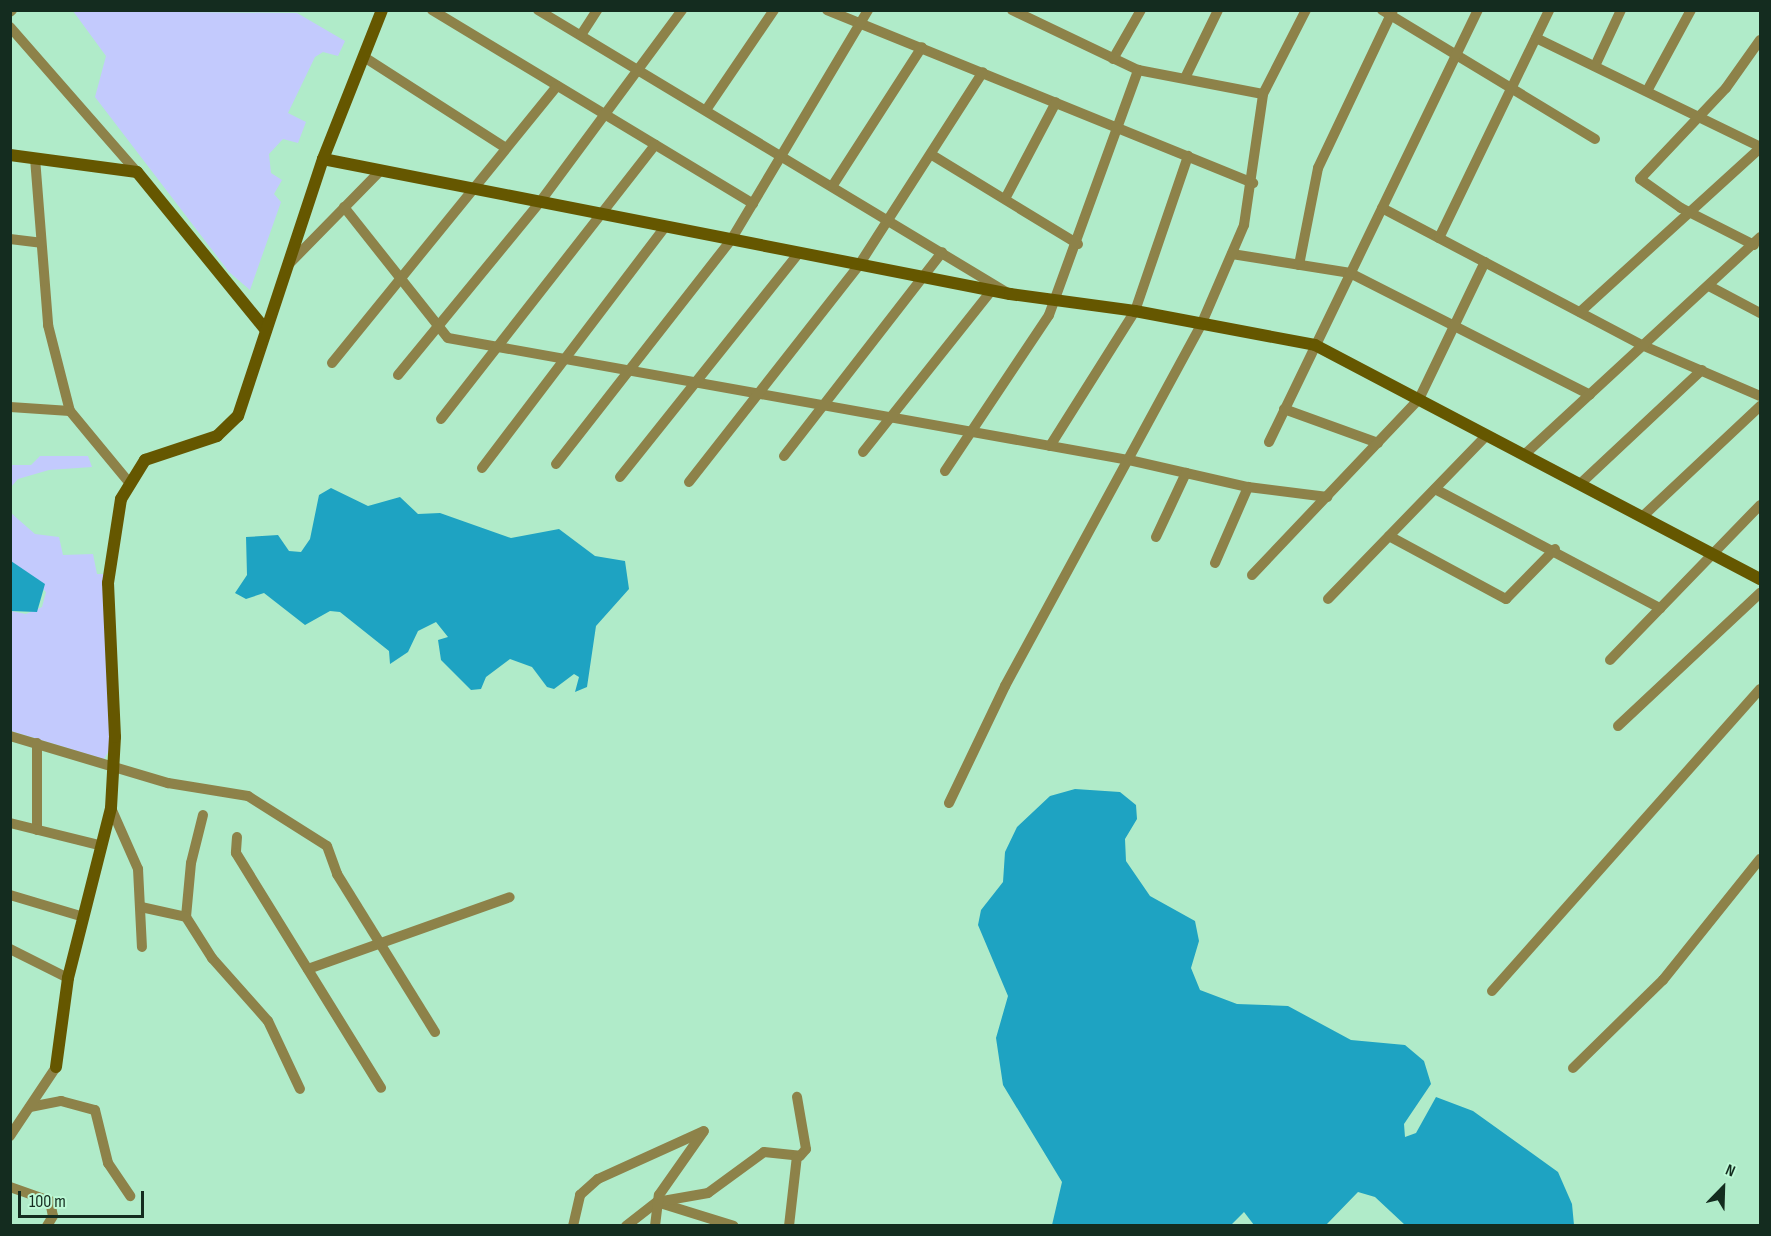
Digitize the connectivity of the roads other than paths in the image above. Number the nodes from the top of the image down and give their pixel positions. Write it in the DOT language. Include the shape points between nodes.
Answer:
graph roads {
  1 [pos="382,10"];
  2 [pos="432,10"];
  3 [pos="538,10"];
  4 [pos="597,10"];
  5 [pos="682,10"];
  6 [pos="774,10"];
  7 [pos="827,10"];
  8 [pos="868,10"];
  9 [pos="1012,10"];
  10 [pos="1141,10"];
  11 [pos="1218,10"];
  12 [pos="1306,10"];
  13 [pos="1478,10"];
  14 [pos="1549,10"];
  15 [pos="1621,10"];
  16 [pos="1691,10"];
  17 [pos="1388,12"];
  18 [pos="859,26"];
  19 [pos="10,27"];
  20 [pos="580,35"];
  21 [pos="1536,38"];
  22 [pos="1761,40"];
  23 [pos="922,47"];
  24 [pos="1457,55"];
  25 [pos="364,57"];
  26 [pos="1756,57"];
  27 [pos="1113,59"];
  28 [pos="1594,66"];
  29 [pos="1138,70"];
  30 [pos="641,71"];
  31 [pos="983,72"];
  32 [pos="1186,76"];
  33 [pos="557,86"];
  34 [pos="1511,87"];
  35 [pos="1647,91"];
  36 [pos="1263,94"];
  37 [pos="1056,102"];
  38 [pos="706,110"];
  39 [pos="606,115"];
  40 [pos="1700,116"];
  41 [pos="1119,128"];
  42 [pos="1595,139"];
  43 [pos="656,145"];
  44 [pos="1761,147"];
  45 [pos="506,148"];
  46 [pos="781,154"];
  47 [pos="10,155"];
  48 [pos="932,155"];
  49 [pos="1188,156"];
  50 [pos="35,158"];
  51 [pos="323,159"];
  52 [pos="380,171"];
  53 [pos="137,172"];
  54 [pos="1253,183"];
  55 [pos="833,185"];
  56 [pos="473,189"];
  57 [pos="1006,197"];
  58 [pos="540,202"];
  59 [pos="753,204"];
  60 [pos="344,207"];
  61 [pos="1382,208"];
  62 [pos="1690,212"];
  63 [pos="604,215"];
  64 [pos="890,219"];
  65 [pos="665,227"];
  66 [pos="1439,238"];
  67 [pos="10,239"];
  68 [pos="731,240"];
  69 [pos="1759,240"];
  70 [pos="41,243"];
  71 [pos="1078,244"];
  72 [pos="942,252"];
  73 [pos="799,254"];
  74 [pos="1232,254"];
  75 [pos="1485,262"];
  76 [pos="859,265"];
  77 [pos="1299,265"];
  78 [pos="287,266"];
  79 [pos="1350,273"];
  80 [pos="922,277"];
  81 [pos="400,278"];
  82 [pos="1709,286"];
  83 [pos="994,288"];
  84 [pos="1056,298"];
  85 [pos="1135,311"];
  86 [pos="1580,312"];
  87 [pos="1761,314"];
  88 [pos="1456,323"];
  89 [pos="1201,325"];
  90 [pos="438,326"];
  91 [pos="266,330"];
  92 [pos="1315,345"];
  93 [pos="1644,346"];
  94 [pos="499,347"];
  95 [pos="562,359"];
  96 [pos="332,363"];
  97 [pos="1701,370"];
  98 [pos="627,372"];
  99 [pos="398,375"];
  100 [pos="694,383"];
  101 [pos="757,394"];
  102 [pos="1590,395"];
  103 [pos="1761,396"];
  104 [pos="1419,399"];
  105 [pos="1761,406"];
  106 [pos="10,407"];
  107 [pos="822,407"];
  108 [pos="1284,409"];
  109 [pos="70,411"];
  110 [pos="889,418"];
  111 [pos="441,419"];
  112 [pos="973,432"];
  113 [pos="1487,435"];
  114 [pos="1269,442"];
  115 [pos="1378,443"];
  116 [pos="1050,446"];
  117 [pos="862,452"];
  118 [pos="1524,455"];
  119 [pos="784,456"];
  120 [pos="1129,460"];
  121 [pos="556,464"];
  122 [pos="482,468"];
  123 [pos="945,471"];
  124 [pos="1186,473"];
  125 [pos="620,477"];
  126 [pos="128,481"];
  127 [pos="689,482"];
  128 [pos="1580,484"];
  129 [pos="1248,487"];
  130 [pos="1435,489"];
  131 [pos="1327,497"];
  132 [pos="1761,505"];
  133 [pos="1642,517"];
  134 [pos="1389,536"];
  135 [pos="1156,537"];
  136 [pos="1555,549"];
  137 [pos="1711,553"];
  138 [pos="1215,562"];
  139 [pos="1252,575"];
  140 [pos="1761,579"];
  141 [pos="1761,593"];
  142 [pos="1328,598"];
  143 [pos="1660,608"];
  144 [pos="1610,660"];
  145 [pos="1761,689"];
  146 [pos="1618,726"];
  147 [pos="10,736"];
  148 [pos="37,743"];
  149 [pos="114,769"];
  150 [pos="949,803"];
  151 [pos="111,808"];
  152 [pos="203,815"];
  153 [pos="10,823"];
  154 [pos="37,830"];
  155 [pos="237,837"];
  156 [pos="99,845"];
  157 [pos="1761,858"];
  158 [pos="10,895"];
  159 [pos="510,897"];
  160 [pos="141,907"];
  161 [pos="84,917"];
  162 [pos="186,917"];
  163 [pos="381,944"];
  164 [pos="142,947"];
  165 [pos="10,950"];
  166 [pos="308,969"];
  167 [pos="68,978"];
  168 [pos="1492,991"];
  169 [pos="435,1032"];
  170 [pos="56,1067"];
  171 [pos="1573,1068"];
  172 [pos="381,1088"];
  173 [pos="300,1089"];
  174 [pos="797,1097"];
  175 [pos="30,1107"];
  176 [pos="10,1136"];
  177 [pos="797,1156"];
  178 [pos="10,1187"];
  179 [pos="130,1196"];
  180 [pos="657,1202"];
  181 [pos="47,1226"];
  182 [pos="573,1226"];
  183 [pos="626,1226"];
  184 [pos="655,1226"];
  185 [pos="734,1226"];
  186 [pos="789,1226"];
  1 -- 25 [label="street"];
  2 -- 33 [label="street"];
  3 -- 20 [label="street"];
  4 -- 20 [label="street"];
  5 -- 30 [label="street"];
  6 -- 38 [label="street"];
  7 -- 18 [label="street"];
  8 -- 18 [label="street"];
  9 -- 27 [label="street"];
  10 -- 27 [label="street"];
  11 -- 32 [label="street"];
  12 -- 36 [label="street"];
  13 -- 24 [label="street"];
  14 -- 21 [label="street"];
  15 -- 28 [label="street"];
  16 -- 35 [label="street"];
  17 -- 24 [label="street"];
  17 -- 77 [label="street" via="1318,168"];
  18 -- 23 [label="street"];
  18 -- 46 [label="street"];
  19 -- 53 [label="street"];
  20 -- 30 [label="street"];
  21 -- 28 [label="street"];
  21 -- 34 [label="street"];
  22 -- 26 [label="street"];
  23 -- 31 [label="street"];
  23 -- 55 [label="street"];
  24 -- 34 [label="street"];
  24 -- 61 [label="street"];
  25 -- 45 [label="street"];
  25 -- 51 [label="street"];
  26 -- 40 [label="street"];
  27 -- 29 [label="street"];
  28 -- 35 [label="street"];
  29 -- 32 [label="street"];
  29 -- 41 [label="street"];
  30 -- 38 [label="street"];
  30 -- 39 [label="street"];
  31 -- 37 [label="street"];
  31 -- 48 [label="street"];
  32 -- 36 [label="street"];
  33 -- 39 [label="street"];
  33 -- 45 [label="street"];
  34 -- 42 [label="street"];
  34 -- 66 [label="street"];
  35 -- 40 [label="street"];
  36 -- 54 [label="street"];
  37 -- 41 [label="street"];
  37 -- 57 [label="street"];
  38 -- 46 [label="street"];
  39 -- 43 [label="street"];
  39 -- 58 [label="street"];
  40 -- 44 [label="street"];
  40 -- 62 [label="street" via="1640,178"];
  41 -- 49 [label="street"];
  41 -- 71 [label="street"];
  43 -- 59 [label="street"];
  43 -- 63 [label="street"];
  44 -- 62 [label="street"];
  45 -- 56 [label="street"];
  46 -- 55 [label="street"];
  46 -- 59 [label="street"];
  47 -- 50 [label="street"];
  48 -- 57 [label="street"];
  48 -- 64 [label="street"];
  49 -- 54 [label="street"];
  49 -- 85 [label="street"];
  50 -- 53 [label="street"];
  50 -- 70 [label="street"];
  51 -- 52 [label="street"];
  51 -- 78 [label="street"];
  52 -- 56 [label="street"];
  52 -- 60 [label="street"];
  53 -- 91 [label="street"];
  54 -- 74 [label="street"];
  55 -- 64 [label="street"];
  56 -- 58 [label="street"];
  56 -- 81 [label="street"];
  57 -- 71 [label="street"];
  58 -- 63 [label="street"];
  58 -- 90 [label="street"];
  59 -- 68 [label="street"];
  60 -- 78 [label="street"];
  60 -- 81 [label="street"];
  61 -- 66 [label="street"];
  61 -- 79 [label="street"];
  62 -- 69 [label="street"];
  62 -- 86 [label="street"];
  63 -- 65 [label="street"];
  63 -- 94 [label="street"];
  64 -- 72 [label="street"];
  64 -- 76 [label="street"];
  65 -- 68 [label="street"];
  65 -- 95 [label="street"];
  66 -- 75 [label="street"];
  67 -- 70 [label="street"];
  68 -- 73 [label="street"];
  68 -- 98 [label="street"];
  69 -- 82 [label="street"];
  70 -- 109 [label="street" via="48,325"];
  71 -- 84 [label="street"];
  72 -- 80 [label="street"];
  72 -- 83 [label="street"];
  73 -- 76 [label="street"];
  73 -- 100 [label="street"];
  74 -- 77 [label="street"];
  74 -- 89 [label="street"];
  75 -- 86 [label="street"];
  75 -- 88 [label="street"];
  76 -- 80 [label="street"];
  76 -- 101 [label="street"];
  77 -- 79 [label="street"];
  78 -- 91 [label="street"];
  79 -- 88 [label="street"];
  79 -- 92 [label="street"];
  80 -- 83 [label="street"];
  80 -- 107 [label="street"];
  81 -- 90 [label="street"];
  81 -- 96 [label="street"];
  82 -- 87 [label="street"];
  82 -- 93 [label="street"];
  83 -- 84 [label="street" via="1010,294"];
  83 -- 110 [label="street"];
  84 -- 85 [label="street"];
  84 -- 112 [label="street"];
  85 -- 89 [label="street"];
  85 -- 116 [label="street"];
  86 -- 93 [label="street"];
  88 -- 102 [label="street"];
  88 -- 104 [label="street"];
  89 -- 92 [label="street"];
  89 -- 120 [label="street"];
  90 -- 94 [label="street" via="448,338"];
  90 -- 99 [label="street"];
  91 -- 126 [label="street" via="232,426 145,460"];
  92 -- 104 [label="street"];
  92 -- 108 [label="street"];
  93 -- 97 [label="street"];
  93 -- 102 [label="street"];
  94 -- 95 [label="street"];
  94 -- 111 [label="street"];
  95 -- 98 [label="street"];
  95 -- 122 [label="street"];
  97 -- 103 [label="street"];
  97 -- 128 [label="street"];
  98 -- 100 [label="street"];
  98 -- 121 [label="street"];
  100 -- 101 [label="street"];
  100 -- 125 [label="street"];
  101 -- 107 [label="street"];
  101 -- 127 [label="street"];
  102 -- 118 [label="street"];
  104 -- 113 [label="street"];
  104 -- 115 [label="street"];
  105 -- 133 [label="street"];
  106 -- 109 [label="street"];
  107 -- 110 [label="street"];
  107 -- 119 [label="street"];
  108 -- 114 [label="street"];
  108 -- 115 [label="street"];
  109 -- 126 [label="street"];
  110 -- 112 [label="street"];
  110 -- 117 [label="street"];
  112 -- 116 [label="street"];
  112 -- 123 [label="street"];
  113 -- 118 [label="street"];
  113 -- 130 [label="street"];
  115 -- 131 [label="street"];
  116 -- 120 [label="street"];
  118 -- 128 [label="street"];
  120 -- 124 [label="street"];
  120 -- 150 [label="street" via="1005,686"];
  124 -- 129 [label="street"];
  124 -- 135 [label="street"];
  126 -- 149 [label="street" via="109,574"];
  128 -- 133 [label="street"];
  129 -- 131 [label="street"];
  129 -- 138 [label="street"];
  130 -- 134 [label="street"];
  130 -- 136 [label="street"];
  131 -- 139 [label="street"];
  132 -- 137 [label="street"];
  133 -- 137 [label="street"];
  134 -- 136 [label="street" via="1506,599"];
  134 -- 142 [label="street"];
  136 -- 143 [label="street"];
  137 -- 140 [label="street"];
  137 -- 143 [label="street"];
  141 -- 146 [label="street"];
  143 -- 144 [label="street"];
  145 -- 168 [label="street"];
  147 -- 148 [label="street"];
  148 -- 149 [label="street"];
  148 -- 154 [label="street"];
  149 -- 151 [label="street"];
  149 -- 163 [label="street" via="248,796 327,846 337,874"];
  151 -- 156 [label="street"];
  151 -- 160 [label="street" via="123,825 138,869"];
  152 -- 162 [label="street" via="191,863"];
  153 -- 154 [label="street"];
  154 -- 156 [label="street"];
  155 -- 166 [label="street" via="236,853"];
  156 -- 161 [label="street"];
  157 -- 171 [label="street" via="1663,980"];
  158 -- 161 [label="street"];
  159 -- 163 [label="street"];
  160 -- 162 [label="street"];
  160 -- 164 [label="street"];
  161 -- 167 [label="street"];
  162 -- 173 [label="street" via="212,958 268,1021"];
  163 -- 166 [label="street"];
  163 -- 169 [label="street"];
  165 -- 167 [label="street"];
  166 -- 172 [label="street"];
  167 -- 170 [label="street"];
  170 -- 175 [label="street"];
  174 -- 177 [label="street" via="806,1149"];
  175 -- 176 [label="street"];
  175 -- 179 [label="street" via="61,1101 95,1110 108,1164"];
  177 -- 180 [label="street" via="764,1152 708,1193"];
  177 -- 186 [label="street"];
  178 -- 181 [label="street" via="50,1201 53,1216"];
  180 -- 182 [label="street" via="704,1131 598,1179 580,1195"];
  180 -- 183 [label="street"];
  180 -- 184 [label="street"];
  180 -- 185 [label="street"];
}
